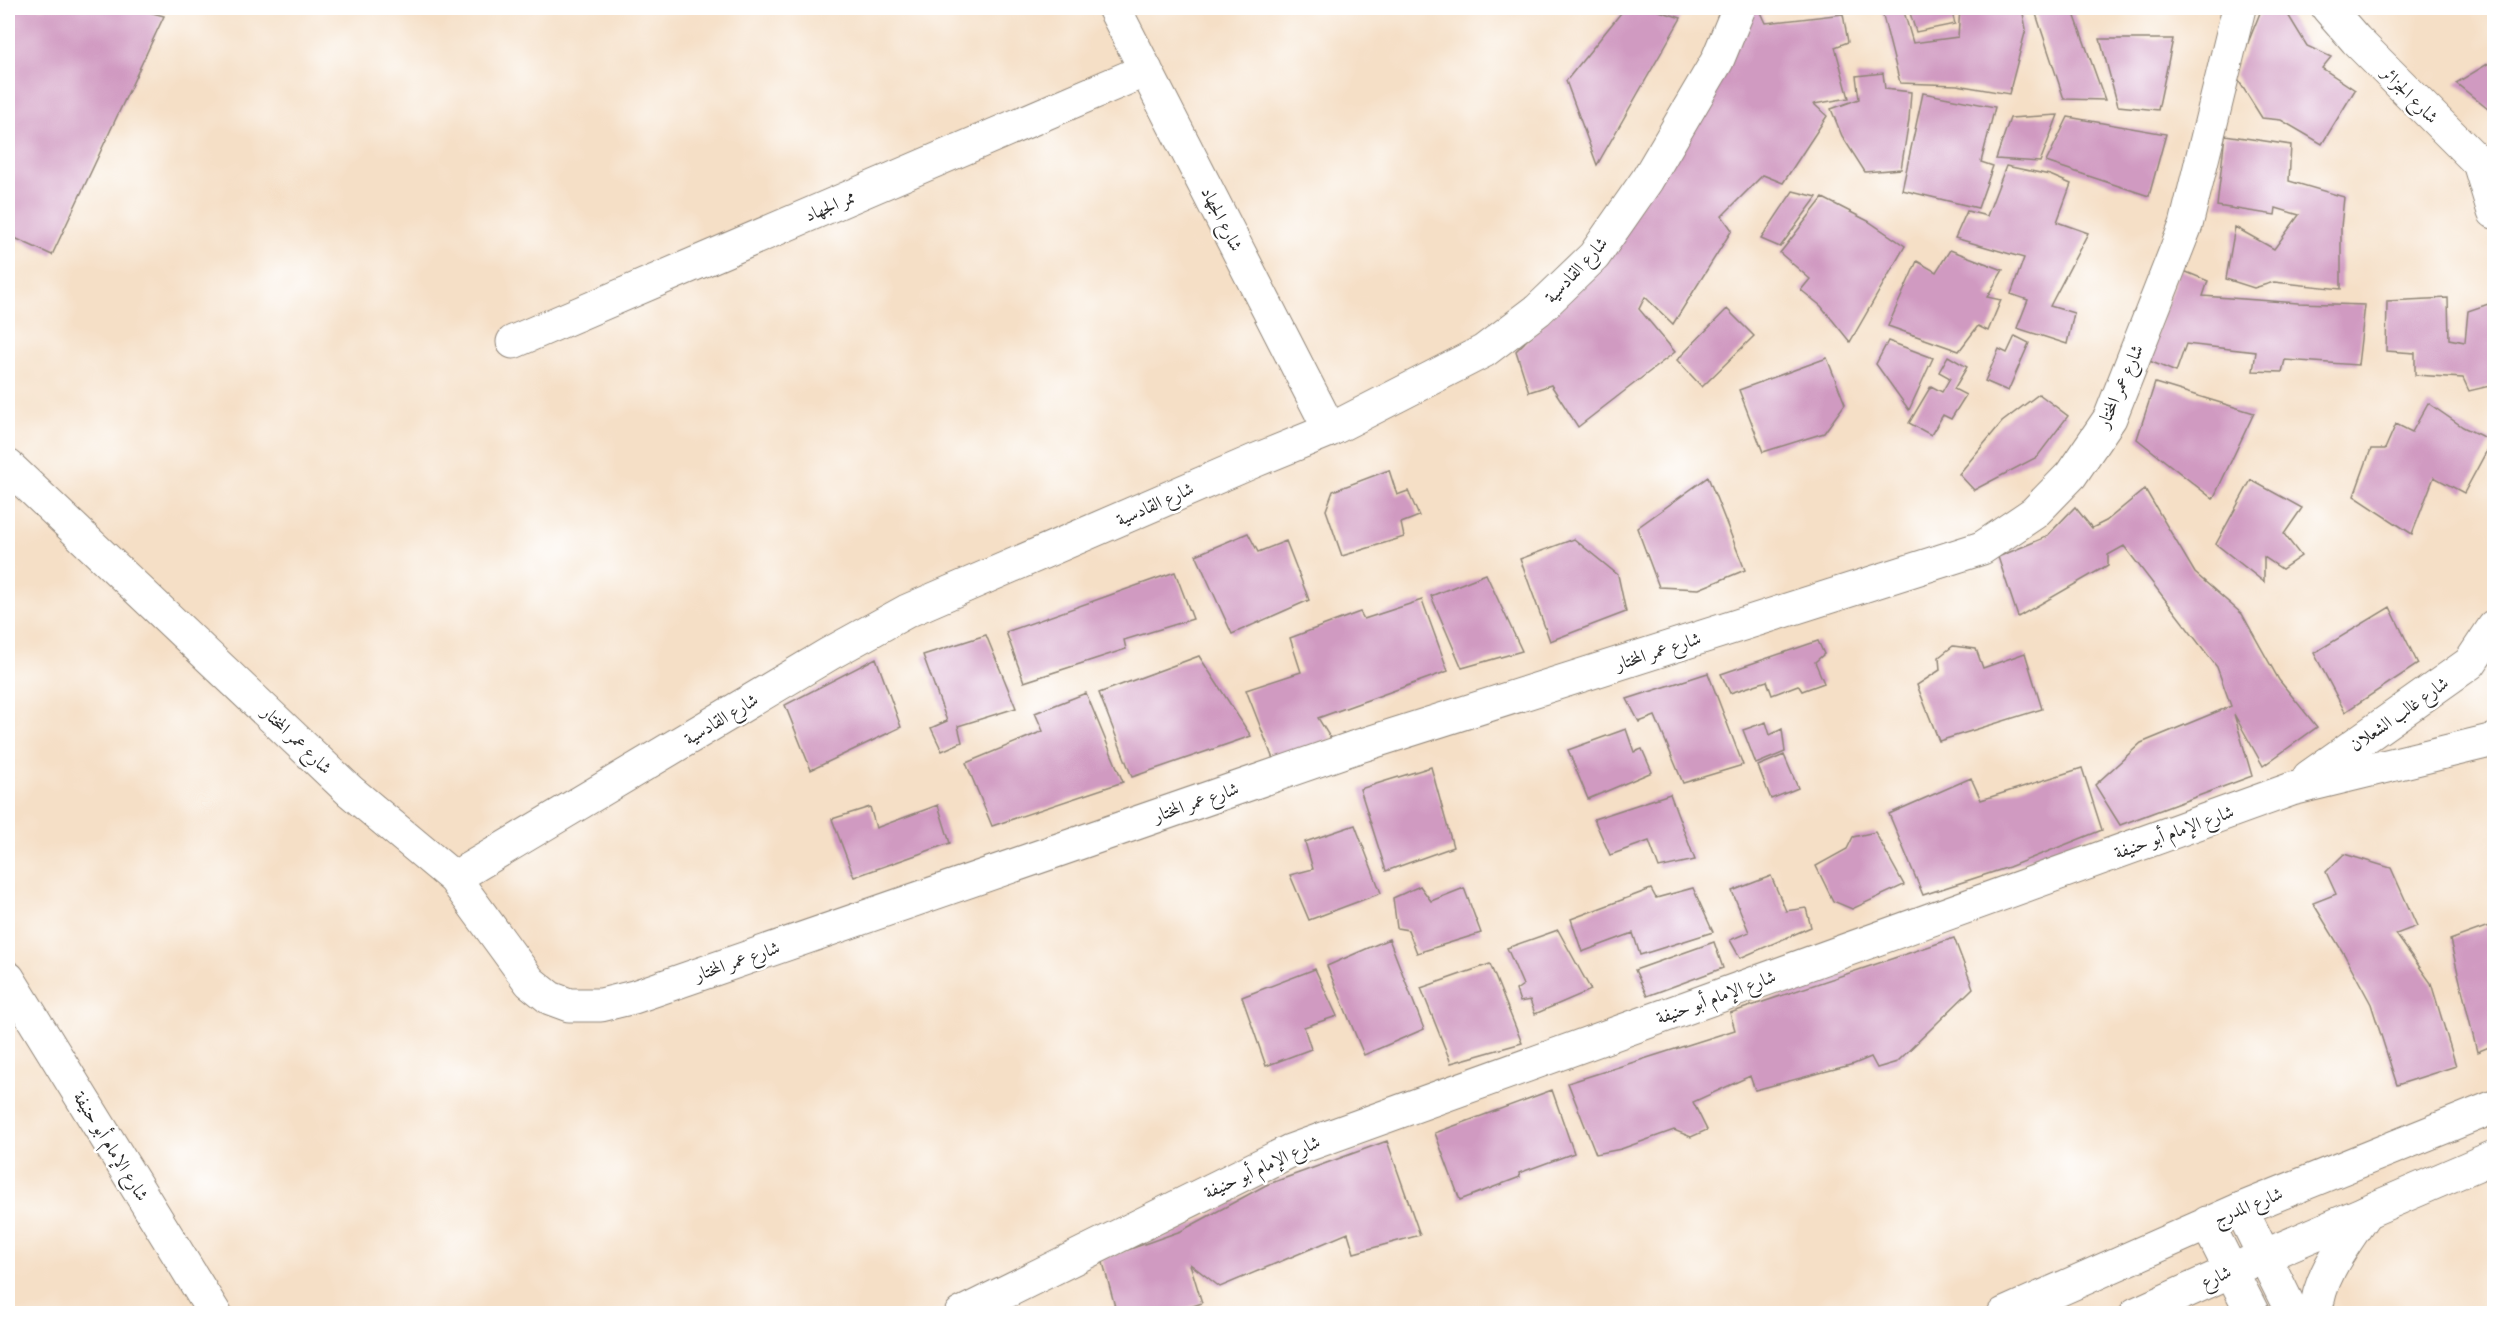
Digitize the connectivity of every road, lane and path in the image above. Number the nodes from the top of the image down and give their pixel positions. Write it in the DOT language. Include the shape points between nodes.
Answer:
graph roads {
  1 [pos="1114,8"];
  2 [pos="1739,8"];
  3 [pos="2239,8"];
  4 [pos="2328,8"];
  5 [pos="1146,70"];
  6 [pos="2487,172"];
  7 [pos="2494,212"];
  8 [pos="513,342"];
  9 [pos="1330,430"];
  10 [pos="8,466"];
  11 [pos="2494,627"];
  12 [pos="2494,740"];
  13 [pos="2292,789"];
  14 [pos="454,878"];
  15 [pos="8,978"];
  16 [pos="2494,1107"];
  17 [pos="2494,1157"];
  18 [pos="2241,1209"];
  19 [pos="2366,1212"];
  20 [pos="2207,1223"];
  21 [pos="2264,1256"];
  22 [pos="2230,1270"];
  23 [pos="215,1314"];
  24 [pos="961,1314"];
  25 [pos="2004,1314"];
  26 [pos="2136,1314"];
  27 [pos="2253,1314"];
  28 [pos="2293,1314"];
  29 [pos="2316,1314"];
  1 -- 5 [label="street, شارع الجهاد"];
  2 -- 9 [label="street, شارع القادسية" via="1717,61 1647,180 1594,256 1538,310 1484,351"];
  3 -- 14 [label="street, شارع عمر المختار" via="2186,225 2110,418 2071,475 2034,513 1982,548 1353,748 634,997 601,1005 569,1005 550,998 530,982"];
  4 -- 6 [label="street, شارع الجزائر"];
  5 -- 8 [label="street, ممر الجهاد"];
  5 -- 9 [label="street, شارع الجهاد"];
  6 -- 7 [label="street"];
  9 -- 14 [label="street, شارع القادسية" via="907,611"];
  10 -- 14 [label="street, شارع عمر المختار" via="350,791"];
  11 -- 13 [label="street, شارع غالب الشعلان" via="2470,663"];
  12 -- 13 [label="street, شارع الإمام أبو حنيفة"];
  13 -- 24 [label="street, شارع الإمام أبو حنيفة" via="1290,1151"];
  15 -- 23 [label="street, شارع الإمام أبو حنيفة"];
  16 -- 18 [label="street, شارع المدرج"];
  17 -- 19 [label="street"];
  18 -- 20 [label="street, شارع المدرج"];
  18 -- 21 [label="street"];
  19 -- 21 [label="street"];
  19 -- 29 [label="street" via="2330,1268"];
  20 -- 22 [label="street"];
  20 -- 25 [label="street, شارع المدرج"];
  21 -- 22 [label="street, شارع"];
  21 -- 28 [label="street"];
  22 -- 26 [label="street, شارع"];
  22 -- 27 [label="street"];
}
